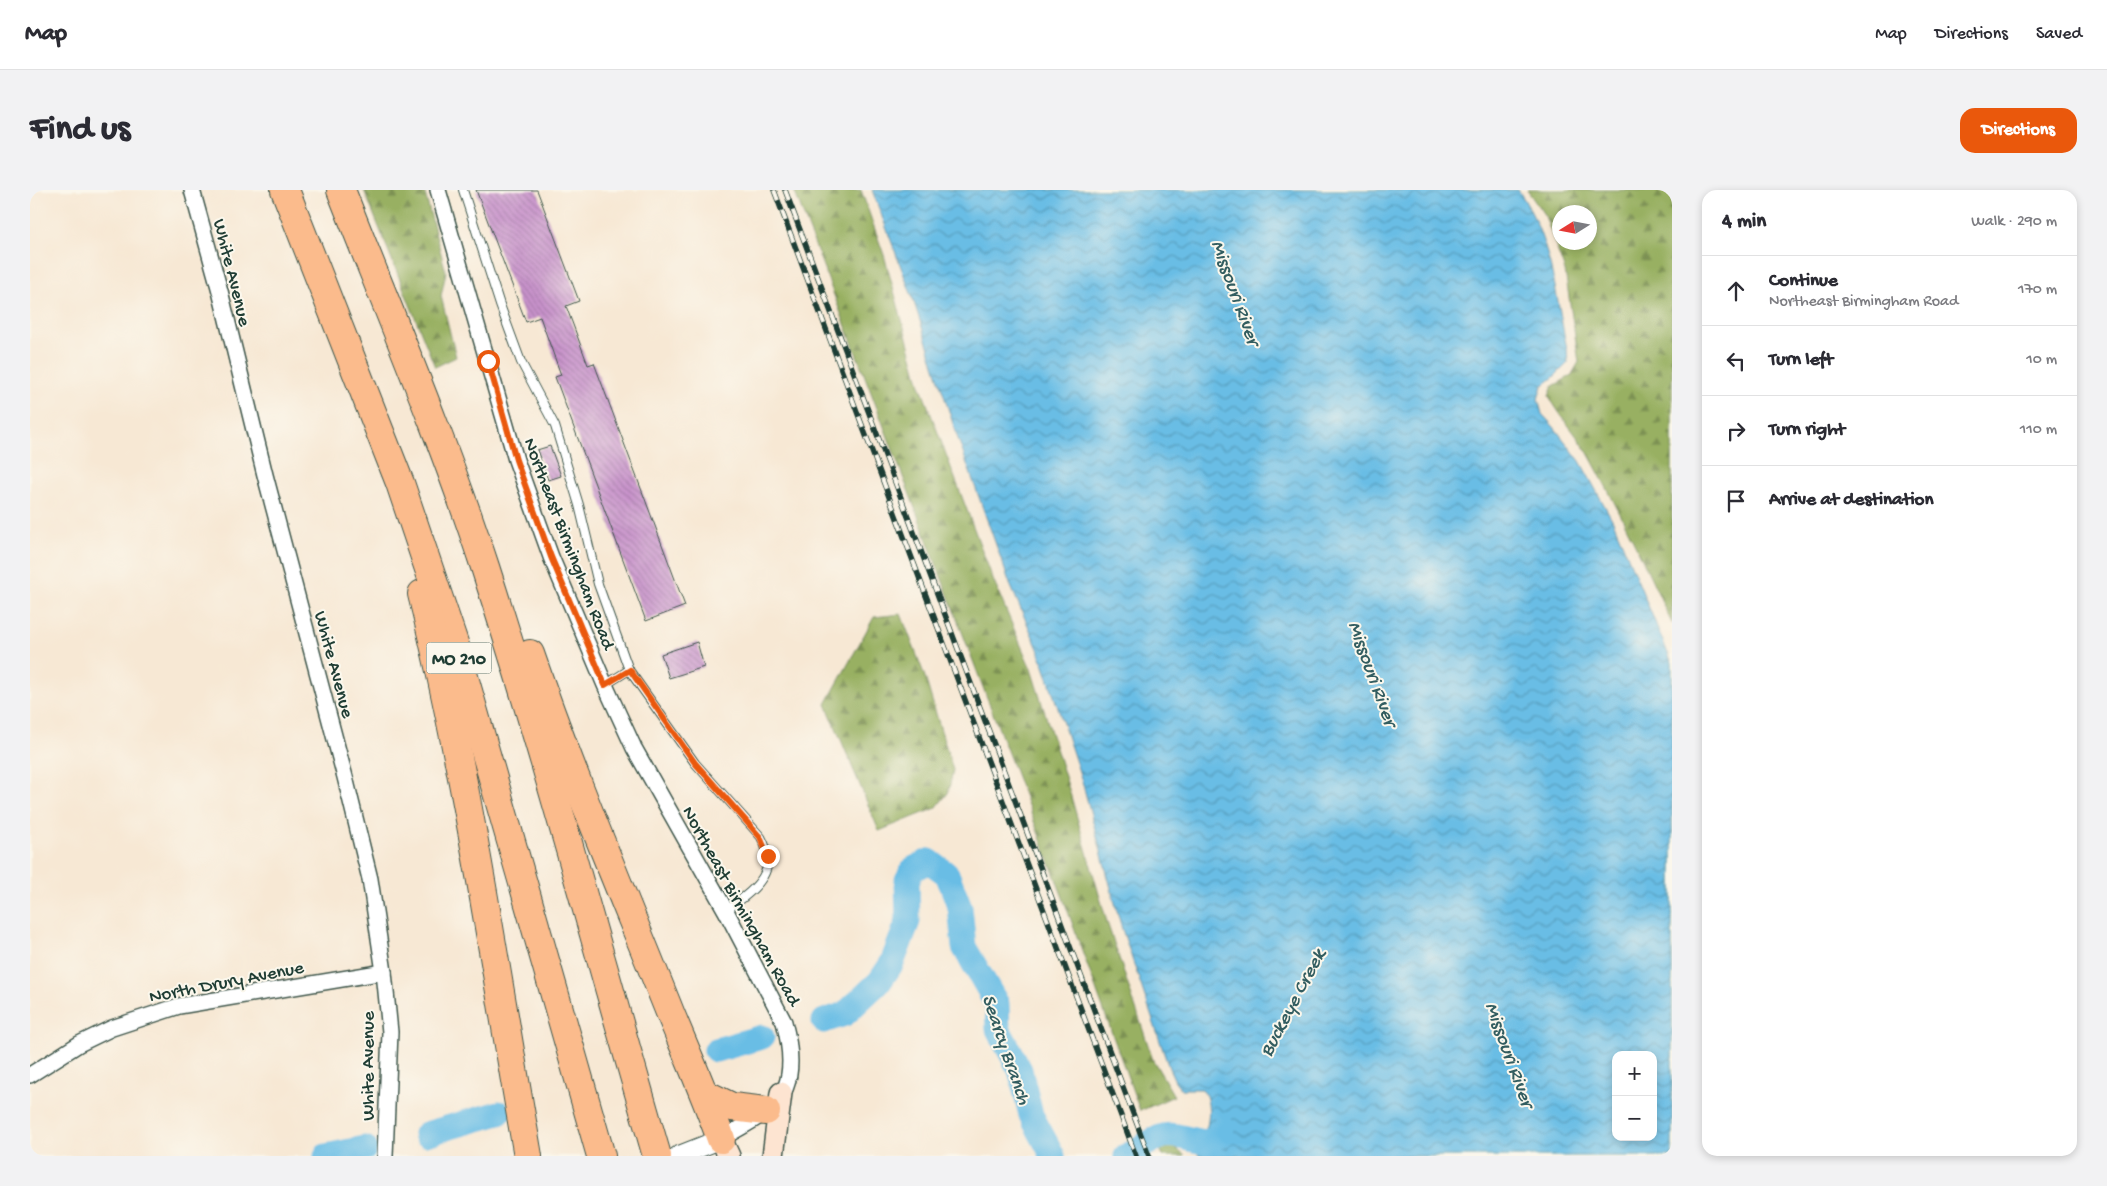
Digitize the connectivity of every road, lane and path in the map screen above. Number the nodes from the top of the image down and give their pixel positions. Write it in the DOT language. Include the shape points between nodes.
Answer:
graph roads {
  1 [pos="192,190"];
  2 [pos="285,190"];
  3 [pos="341,190"];
  4 [pos="438,190"];
  5 [pos="463,190"];
  6 [pos="373,412"];
  7 [pos="485,567"];
  8 [pos="630,670"];
  9 [pos="605,685"];
  10 [pos="726,911"];
  11 [pos="384,972"];
  12 [pos="30,1075"];
  13 [pos="705,1094"];
  14 [pos="774,1102"];
  15 [pos="599,1147"];
  16 [pos="725,1147"];
  17 [pos="385,1156"];
  18 [pos="528,1156"];
  19 [pos="657,1156"];
  20 [pos="678,1156"];
  21 [pos="773,1156"];
  1 -- 11 [label="street, White Avenue" via="345,776 370,879"];
  2 -- 6 [label="highway, MO 210"];
  3 -- 7 [label="highway, MO 210" via="425,402"];
  4 -- 9 [label="street, Northeast Birmingham Road" via="516,460 551,557"];
  5 -- 8 [label="lane" via="522,362 555,426 598,584"];
  6 -- 15 [label="highway, MO 210" via="417,530 456,649"];
  6 -- 18 [label="highway" via="386,477 414,562 448,712"];
  7 -- 13 [label="highway" via="512,608"];
  7 -- 19 [label="highway, MO 210"];
  8 -- 9 [label="lane"];
  8 -- 10 [label="lane" via="695,763 765,845 767,870 748,894"];
  9 -- 10 [label="street, Northeast Birmingham Road" via="634,748"];
  10 -- 14 [label="street, Northeast Birmingham Road" via="784,1022 788,1036 790,1070 786,1084"];
  11 -- 12 [label="street, North Drury Avenue" via="179,1006 112,1028 79,1044"];
  11 -- 17 [label="street, White Avenue" via="390,1032"];
  13 -- 14 [label="highway" via="732,1106"];
  13 -- 16 [label="highway"];
  14 -- 16 [label="street"];
  14 -- 21 [label="main road"];
  16 -- 20 [label="street"];
}
